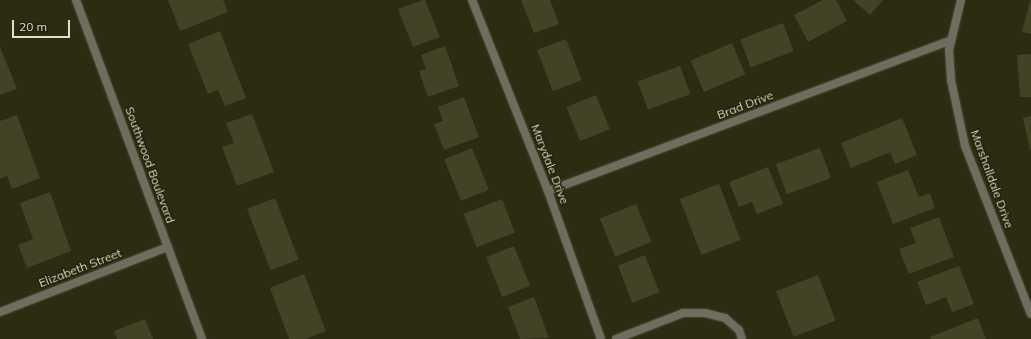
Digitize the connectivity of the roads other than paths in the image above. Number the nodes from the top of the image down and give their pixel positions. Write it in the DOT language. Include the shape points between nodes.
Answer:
graph roads {
  1 [pos="76,0"];
  2 [pos="472,0"];
  3 [pos="961,0"];
  4 [pos="950,41"];
  5 [pos="548,191"];
  6 [pos="168,247"];
  7 [pos="0,312"];
  8 [pos="1031,314"];
  9 [pos="202,339"];
  10 [pos="601,339"];
  11 [pos="616,339"];
  12 [pos="742,339"];
  1 -- 6 [label="street, Southwood Boulevard"];
  2 -- 5 [label="street, Marydale Drive"];
  3 -- 4 [label="street, Marshalldale Drive"];
  4 -- 5 [label="street, Brad Drive"];
  4 -- 8 [label="street, Marshalldale Drive" via="951,80 965,146"];
  5 -- 10 [label="street, Marydale Drive"];
  6 -- 7 [label="street, Elizabeth Street"];
  6 -- 9 [label="street, Southwood Boulevard"];
  11 -- 12 [label="street" via="682,313 705,313 725,318 738,330"];
}
